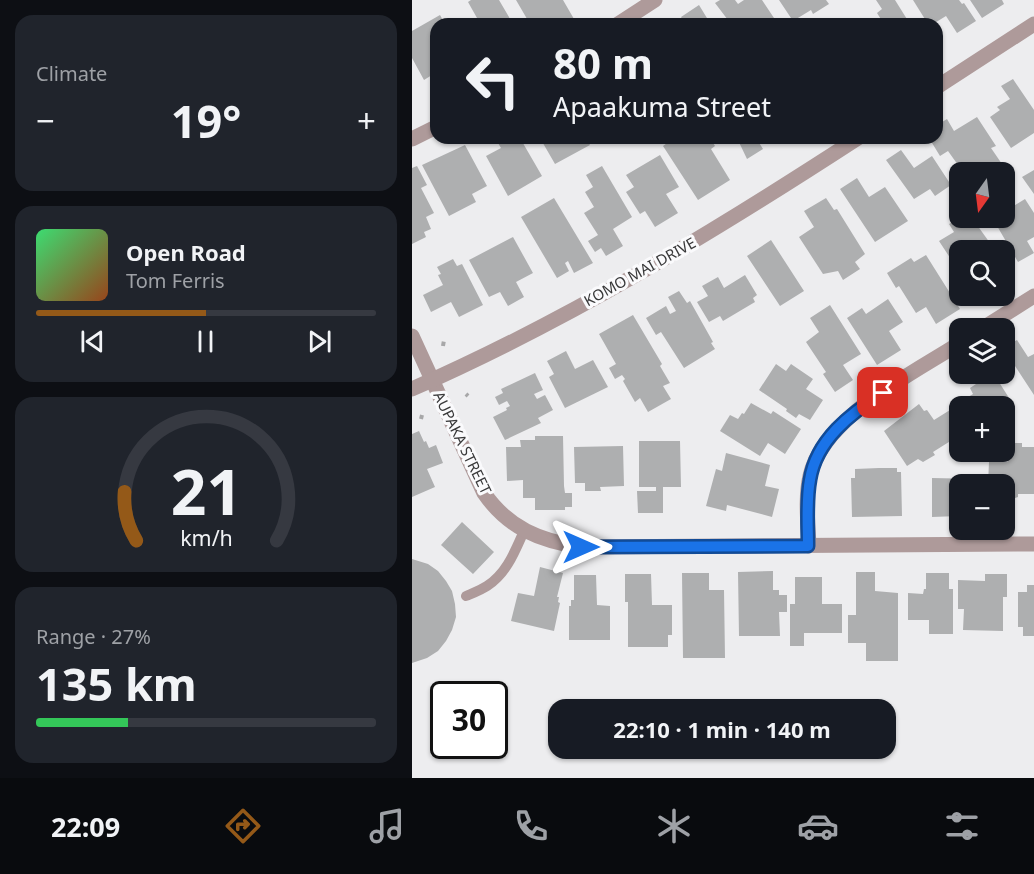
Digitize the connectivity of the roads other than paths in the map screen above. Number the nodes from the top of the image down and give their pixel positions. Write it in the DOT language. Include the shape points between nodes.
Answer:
graph roads {
  1 [pos="655,0"];
  2 [pos="627,18"];
  3 [pos="1033,24"];
  4 [pos="943,83"];
  5 [pos="430,131"];
  6 [pos="412,139"];
  7 [pos="849,144"];
  8 [pos="1033,296"];
  9 [pos="999,318"];
  10 [pos="412,336"];
  11 [pos="949,350"];
  12 [pos="432,380"];
  13 [pos="412,389"];
  14 [pos="524,531"];
  15 [pos="1033,544"];
  16 [pos="808,546"];
  17 [pos="466,596"];
  1 -- 2 [label="street"];
  3 -- 4 [label="street"];
  5 -- 6 [label="street"];
  7 -- 12 [label="street, KOMO MAI DRIVE" via="672,256"];
  8 -- 9 [label="street"];
  10 -- 12 [label="street, AUPAKA STREET"];
  11 -- 16 [label="street" via="846,418 821,450 810,477"];
  12 -- 13 [label="street, KOMO MAI DRIVE"];
  12 -- 14 [label="street, AUPAKA STREET" via="484,493 493,506"];
  14 -- 16 [label="street, AUPAKA STREET" via="557,544 581,547"];
  14 -- 17 [label="lane" via="502,572 488,586"];
  15 -- 16 [label="street, AUPAKA STREET"];
}
